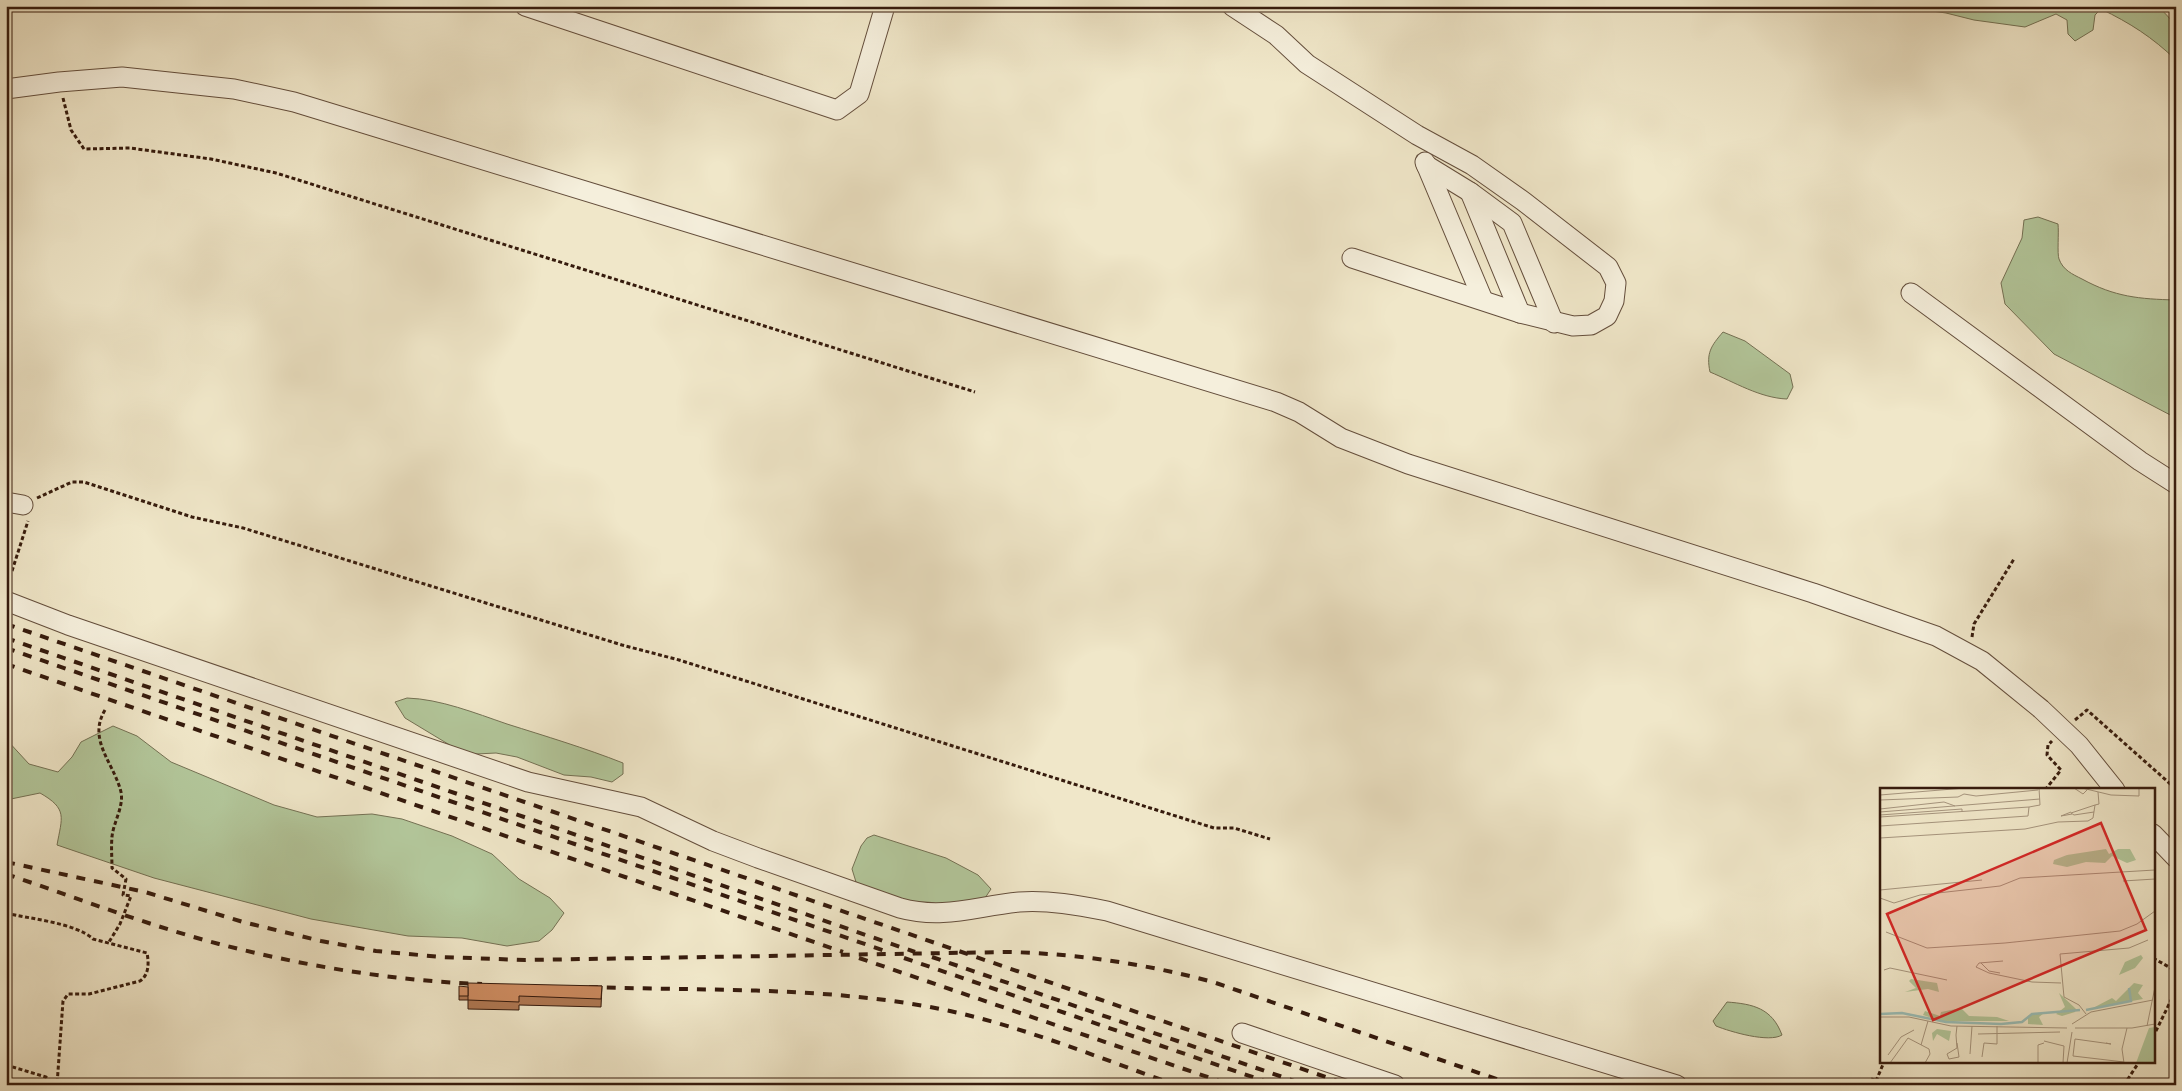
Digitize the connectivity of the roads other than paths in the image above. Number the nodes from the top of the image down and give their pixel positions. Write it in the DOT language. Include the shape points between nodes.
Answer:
graph roads {
  1 [pos="525,6"];
  2 [pos="885,6"];
  3 [pos="1232,6"];
  4 [pos="6,89"];
  5 [pos="1417,135"];
  6 [pos="1426,165"];
  7 [pos="1470,192"];
  8 [pos="1352,258"];
  9 [pos="1911,293"];
  10 [pos="1483,300"];
  11 [pos="1520,313"];
  12 [pos="1554,323"];
  13 [pos="2176,484"];
  14 [pos="6,601"];
  15 [pos="2113,788"];
  16 [pos="2154,835"];
  17 [pos="2176,858"];
  18 [pos="1242,1032"];
  19 [pos="1395,1085"];
  20 [pos="1677,1085"];
  1 -- 2 [label="lane" via="836,110 858,94"];
  3 -- 5 [label="lane" via="1276,35 1307,64"];
  4 -- 15 [label="lane" via="122,77 234,89 294,102 1276,402 1341,438 1408,464 1814,593 1936,636 1967,652 2014,685 2063,729"];
  5 -- 6 [label="lane"];
  5 -- 12 [label="lane" via="1479,170 1608,267 1616,283 1614,301 1607,316 1591,325"];
  6 -- 7 [label="lane"];
  6 -- 10 [label="lane"];
  7 -- 11 [label="lane"];
  7 -- 12 [label="lane" via="1512,224"];
  8 -- 10 [label="lane"];
  9 -- 13 [label="lane"];
  10 -- 11 [label="lane"];
  11 -- 12 [label="lane"];
  14 -- 20 [label="lane" via="528,782 640,807 740,852 900,908 935,914 1019,902 1061,902 1107,911"];
  16 -- 17 [label="lane"];
  18 -- 19 [label="lane"];
}
